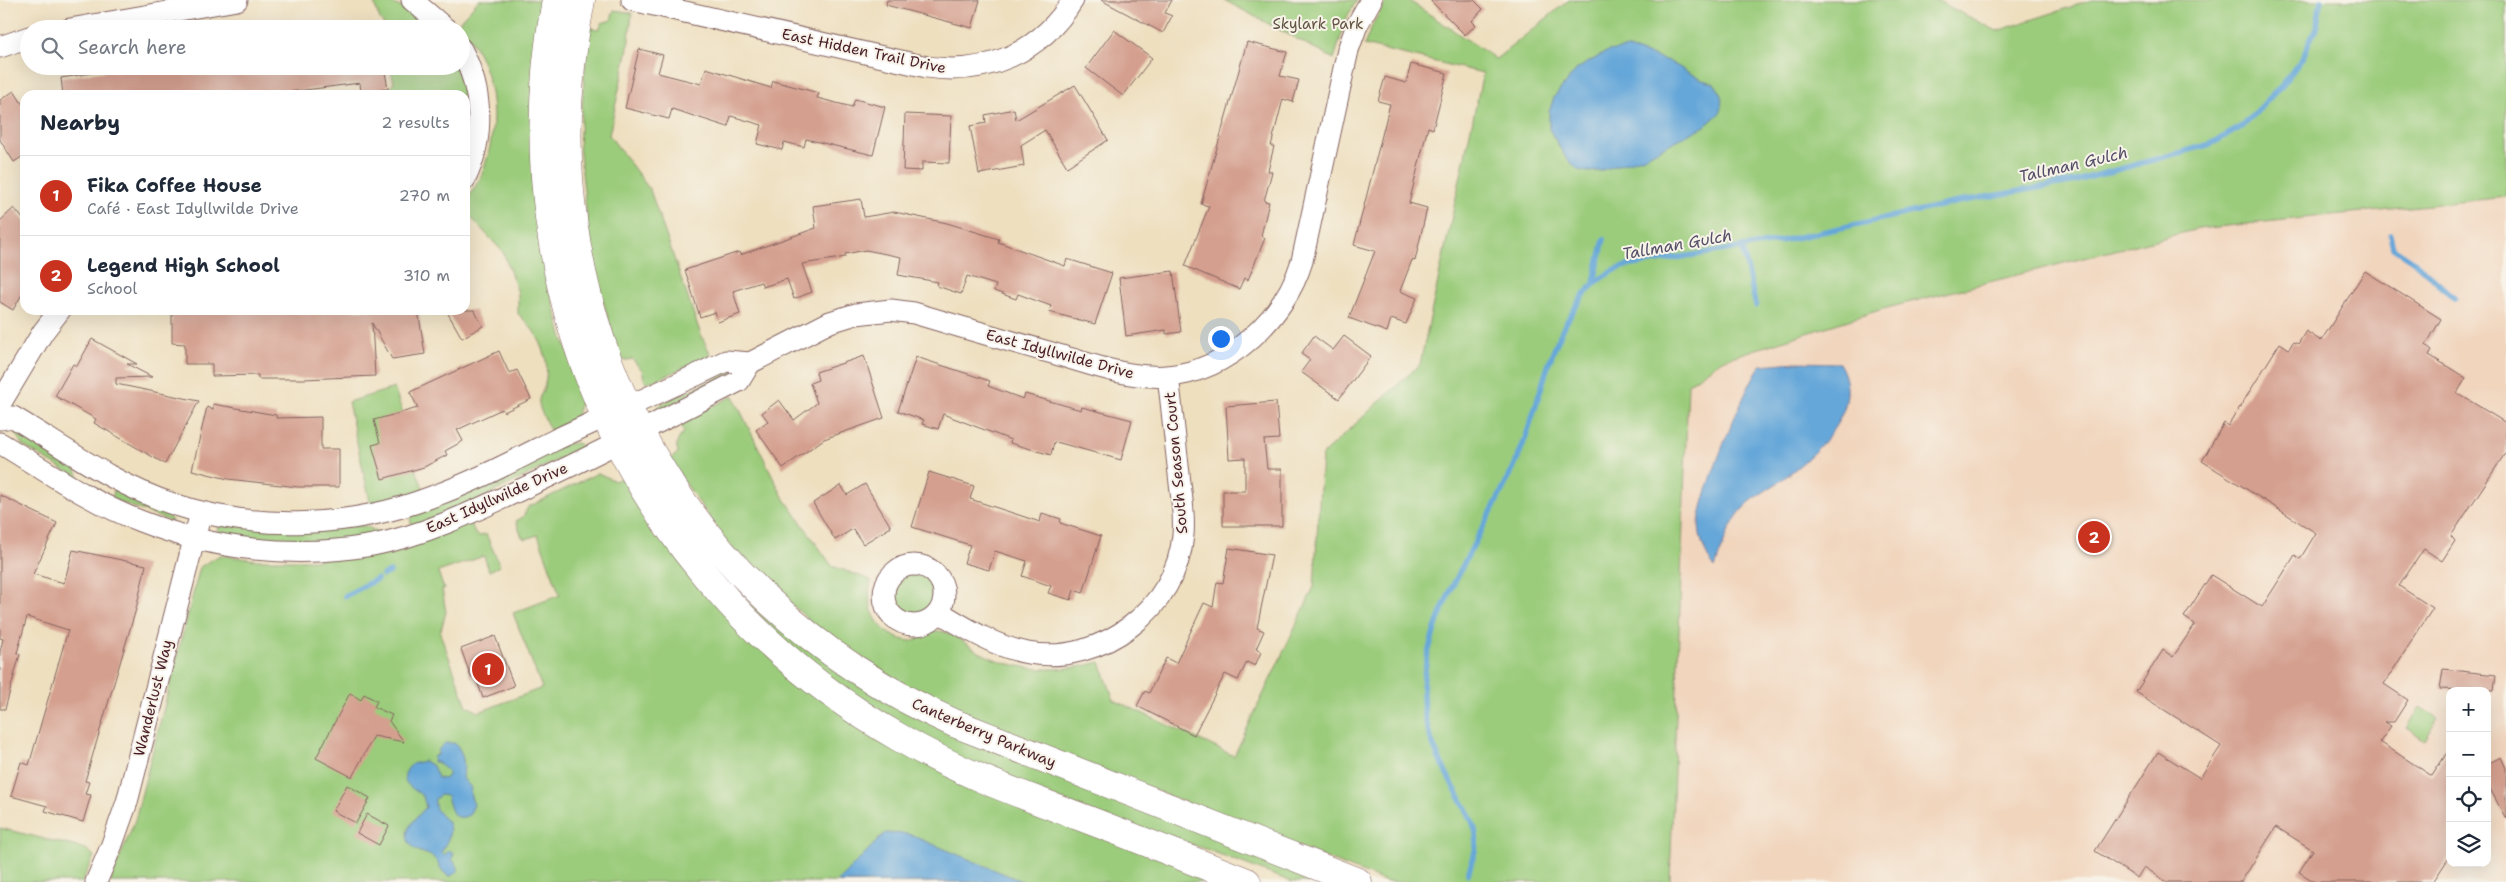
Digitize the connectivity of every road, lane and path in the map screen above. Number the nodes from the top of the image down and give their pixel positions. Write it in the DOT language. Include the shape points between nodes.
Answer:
graph roads {
  1 [pos="237,0"];
  2 [pos="412,0"];
  3 [pos="556,0"];
  4 [pos="581,0"];
  5 [pos="632,0"];
  6 [pos="1073,0"];
  7 [pos="1372,0"];
  8 [pos="122,20"];
  9 [pos="435,20"];
  10 [pos="20,40"];
  11 [pos="0,47"];
  12 [pos="470,72"];
  13 [pos="470,166"];
  14 [pos="56,315"];
  15 [pos="750,363"];
  16 [pos="1168,376"];
  17 [pos="0,404"];
  18 [pos="617,412"];
  19 [pos="0,419"];
  20 [pos="629,437"];
  21 [pos="0,443"];
  22 [pos="201,512"];
  23 [pos="194,538"];
  24 [pos="939,612"];
  25 [pos="96,882"];
  26 [pos="1247,882"];
  27 [pos="1358,882"];
  1 -- 8 [label="street"];
  2 -- 9 [label="street"];
  3 -- 18 [label="street, Canterberry Parkway" via="548,46 543,118 549,224 574,336"];
  4 -- 18 [label="street, Canterberry Parkway" via="567,111 571,206 588,300 608,360"];
  5 -- 6 [label="street, East Hidden Trail Drive" via="927,67 956,70 985,66 1028,49 1056,24"];
  7 -- 16 [label="street, East Idyllwilde Drive" via="1357,25 1348,50 1302,261 1286,298 1269,321 1232,351 1206,365"];
  10 -- 11 [label="street"];
  12 -- 13 [label="street" via="480,121"];
  14 -- 17 [label="street"];
  15 -- 16 [label="street, East Idyllwilde Drive" via="837,319 891,310 1110,370"];
  15 -- 18 [label="street, East Idyllwilde Drive" via="726,361"];
  15 -- 20 [label="street, East Idyllwilde Drive" via="739,381"];
  16 -- 24 [label="street, South Season Court" via="1184,534 1170,578 1147,612 1121,633 1096,646 1073,652 1042,654 999,644"];
  18 -- 20 [label="street, Canterberry Parkway"];
  18 -- 22 [label="street, East Idyllwilde Drive" via="451,490 376,515 288,523"];
  19 -- 22 [label="street, East Idyllwilde Drive" via="13,417 124,484"];
  20 -- 23 [label="street, East Idyllwilde Drive" via="457,519 376,544 292,552"];
  20 -- 26 [label="street, Canterberry Parkway" via="667,526 714,586 788,659 855,710 959,769"];
  20 -- 27 [label="street, Canterberry Parkway" via="726,559 792,623 857,671 954,723"];
  21 -- 23 [label="street, East Idyllwilde Drive" via="116,511"];
  22 -- 23 [label="street, Wanderlust Way"];
  23 -- 25 [label="street, Wanderlust Way" via="127,802"];
}
